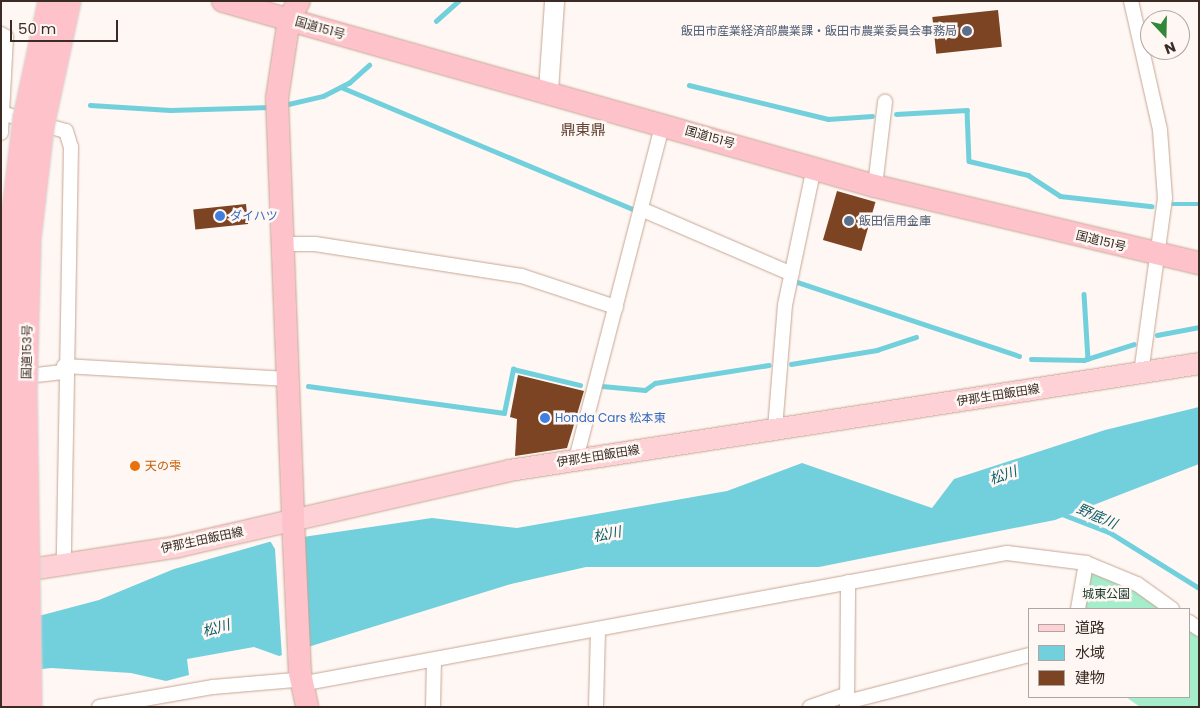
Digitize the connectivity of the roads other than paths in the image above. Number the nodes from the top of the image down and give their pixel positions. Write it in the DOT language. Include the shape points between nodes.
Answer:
graph roads {
  1 [pos="49,1"];
  2 [pos="70,1"];
  3 [pos="223,1"];
  4 [pos="313,1"];
  5 [pos="554,1"];
  6 [pos="1131,1"];
  7 [pos="294,19"];
  8 [pos="1,34"];
  9 [pos="548,90"];
  10 [pos="885,102"];
  11 [pos="2,114"];
  12 [pos="663,123"];
  13 [pos="1,133"];
  14 [pos="814,167"];
  15 [pos="875,186"];
  16 [pos="641,209"];
  17 [pos="286,244"];
  18 [pos="1156,254"];
  19 [pos="1199,263"];
  20 [pos="792,274"];
  21 [pos="616,307"];
  22 [pos="1199,363"];
  23 [pos="64,369"];
  24 [pos="1141,373"];
  25 [pos="288,378"];
  26 [pos="1,379"];
  27 [pos="775,429"];
  28 [pos="576,459"];
  29 [pos="293,528"];
  30 [pos="1086,563"];
  31 [pos="64,565"];
  32 [pos="1,574"];
  33 [pos="848,582"];
  34 [pos="1078,608"];
  35 [pos="1171,608"];
  36 [pos="598,630"];
  37 [pos="1028,655"];
  38 [pos="434,660"];
  39 [pos="303,678"];
  40 [pos="847,701"];
  41 [pos="11,707"];
  42 [pos="31,707"];
  43 [pos="99,707"];
  44 [pos="307,707"];
  45 [pos="433,707"];
  46 [pos="596,707"];
  47 [pos="810,707"];
  1 -- 41 [label="highway, 国道153号, bridge" via="24,118 11,227"];
  2 -- 42 [label="highway, 国道153号, bridge" via="43,127 30,239 26,392"];
  3 -- 7 [label="highway, 国道151号"];
  4 -- 7 [label="highway"];
  5 -- 9 [label="main road"];
  6 -- 18 [label="street" via="1160,130 1165,198"];
  7 -- 9 [label="highway, 国道151号"];
  7 -- 17 [label="highway" via="278,107"];
  8 -- 11 [label="street" via="6,38"];
  9 -- 12 [label="highway, 国道151号"];
  10 -- 15 [label="street"];
  11 -- 13 [label="street"];
  11 -- 23 [label="street" via="66,131 71,147"];
  12 -- 14 [label="highway, 国道151号"];
  12 -- 16 [label="street"];
  14 -- 15 [label="highway, 国道151号"];
  14 -- 20 [label="street"];
  15 -- 18 [label="highway, 国道151号"];
  16 -- 20 [label="street"];
  16 -- 21 [label="street"];
  17 -- 21 [label="street" via="315,244 522,276"];
  17 -- 25 [label="highway"];
  18 -- 19 [label="highway, 国道151号"];
  18 -- 24 [label="street"];
  20 -- 27 [label="street"];
  21 -- 28 [label="street"];
  22 -- 24 [label="main road, 伊那生田飯田線"];
  23 -- 25 [label="street"];
  23 -- 26 [label="street"];
  23 -- 31 [label="street"];
  24 -- 27 [label="main road, 伊那生田飯田線"];
  25 -- 29 [label="highway"];
  27 -- 28 [label="main road, 伊那生田飯田線"];
  28 -- 29 [label="main road, 伊那生田飯田線" via="440,483"];
  29 -- 31 [label="main road, 伊那生田飯田線"];
  29 -- 39 [label="highway"];
  30 -- 33 [label="street" via="1007,553"];
  30 -- 34 [label="street"];
  30 -- 35 [label="street" via="1137,584"];
  31 -- 32 [label="main road, 伊那生田飯田線"];
  33 -- 36 [label="street"];
  33 -- 40 [label="street"];
  36 -- 38 [label="street"];
  36 -- 46 [label="street"];
  37 -- 40 [label="street"];
  38 -- 39 [label="street"];
  38 -- 45 [label="street"];
  39 -- 43 [label="street" via="213,687"];
  39 -- 44 [label="highway"];
  40 -- 47 [label="street"];
}
